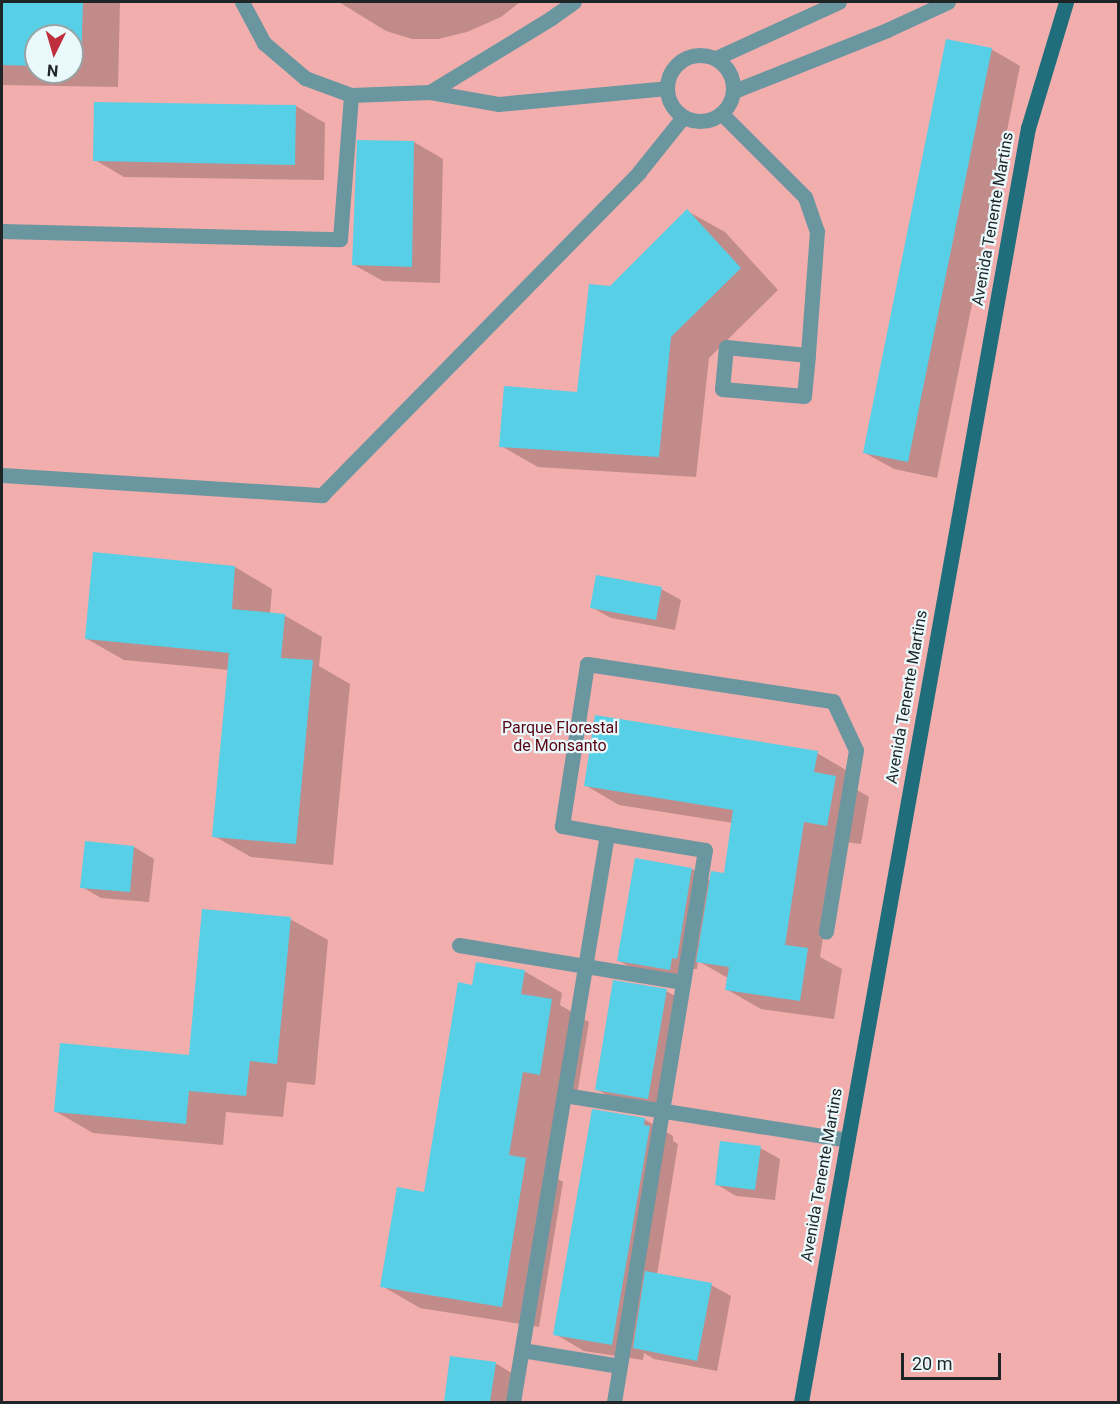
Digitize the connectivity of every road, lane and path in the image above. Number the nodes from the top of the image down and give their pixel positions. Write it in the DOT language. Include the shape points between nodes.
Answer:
graph roads {
  1 [pos="242,2"];
  2 [pos="574,2"];
  3 [pos="839,2"];
  4 [pos="948,2"];
  5 [pos="1066,2"];
  6 [pos="716,58"];
  7 [pos="666,88"];
  8 [pos="430,92"];
  9 [pos="734,92"];
  10 [pos="351,95"];
  11 [pos="722,114"];
  12 [pos="683,117"];
  13 [pos="2,231"];
  14 [pos="808,355"];
  15 [pos="2,475"];
  16 [pos="607,834"];
  17 [pos="826,932"];
  18 [pos="459,945"];
  19 [pos="585,966"];
  20 [pos="683,982"];
  21 [pos="564,1095"];
  22 [pos="662,1111"];
  23 [pos="847,1140"];
  24 [pos="522,1350"];
  25 [pos="620,1366"];
  26 [pos="513,1402"];
  27 [pos="614,1402"];
  28 [pos="801,1402"];
  1 -- 10 [label="lane" via="264,43 305,78"];
  2 -- 8 [label="lane"];
  3 -- 6 [label="lane"];
  4 -- 9 [label="lane"];
  5 -- 23 [label="street, Avenida Tenente Martins" via="1028,128"];
  6 -- 7 [label="lane" via="694,54 674,66"];
  6 -- 9 [label="lane" via="730,72"];
  7 -- 8 [label="lane" via="498,104"];
  7 -- 12 [label="lane" via="670,105"];
  8 -- 10 [label="lane"];
  9 -- 11 [label="lane"];
  10 -- 13 [label="lane" via="339,239"];
  11 -- 12 [label="lane" via="703,122"];
  11 -- 14 [label="lane" via="805,197 817,231"];
  12 -- 15 [label="lane" via="639,172 322,495"];
  14 -- 14 [label="lane" via="726,347 722,388 804,396"];
  16 -- 17 [label="lane" via="562,826 587,664 833,702 856,750"];
  16 -- 19 [label="lane"];
  16 -- 20 [label="lane" via="705,850"];
  18 -- 19 [label="lane"];
  19 -- 20 [label="lane"];
  19 -- 21 [label="lane"];
  20 -- 22 [label="lane"];
  21 -- 22 [label="lane"];
  21 -- 24 [label="lane"];
  22 -- 23 [label="lane"];
  22 -- 25 [label="lane"];
  23 -- 28 [label="street, Avenida Tenente Martins"];
  24 -- 25 [label="lane"];
  24 -- 26 [label="lane"];
  25 -- 27 [label="lane"];
}
